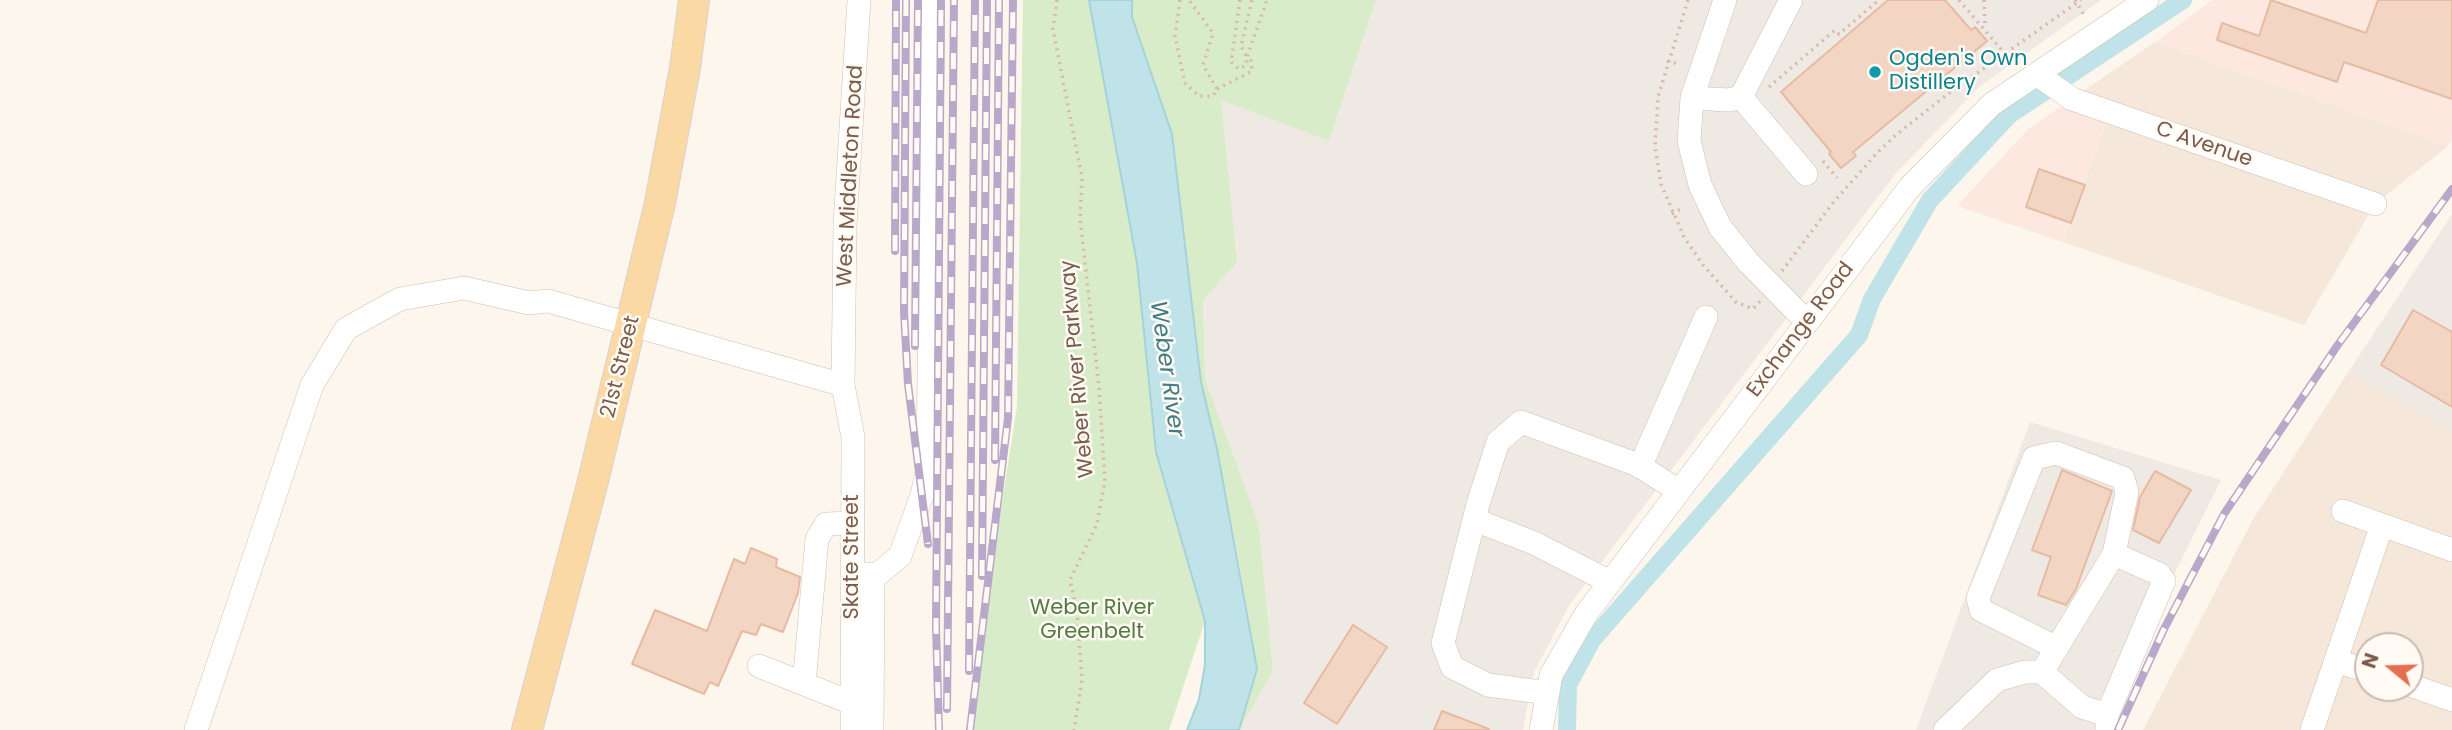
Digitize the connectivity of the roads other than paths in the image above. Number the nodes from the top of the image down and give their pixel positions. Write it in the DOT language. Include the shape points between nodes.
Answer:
graph roads {
  1 [pos="694,0"];
  2 [pos="859,0"];
  3 [pos="933,0"];
  4 [pos="1725,0"];
  5 [pos="1791,0"];
  6 [pos="2147,0"];
  7 [pos="2038,75"];
  8 [pos="1752,94"];
  9 [pos="1692,98"];
  10 [pos="1813,166"];
  11 [pos="2375,204"];
  12 [pos="1706,317"];
  13 [pos="1807,322"];
  14 [pos="632,325"];
  15 [pos="845,351"];
  16 [pos="843,385"];
  17 [pos="1640,467"];
  18 [pos="1679,491"];
  19 [pos="2343,511"];
  20 [pos="1475,520"];
  21 [pos="853,523"];
  22 [pos="2382,525"];
  23 [pos="2452,550"];
  24 [pos="2114,554"];
  25 [pos="862,574"];
  26 [pos="1610,582"];
  27 [pos="2057,648"];
  28 [pos="2336,661"];
  29 [pos="759,667"];
  30 [pos="2354,667"];
  31 [pos="2042,672"];
  32 [pos="804,684"];
  33 [pos="2424,690"];
  34 [pos="1548,693"];
  35 [pos="2452,700"];
  36 [pos="852,703"];
  37 [pos="2107,722"];
  38 [pos="196,730"];
  39 [pos="527,730"];
  40 [pos="852,730"];
  41 [pos="872,730"];
  42 [pos="1541,730"];
  43 [pos="1945,730"];
  44 [pos="2312,730"];
  1 -- 14 [label="main road, 21st Street" via="663,190"];
  2 -- 15 [label="street, West Middleton Road" via="845,225"];
  3 -- 25 [label="street" via="928,468 905,547 894,564"];
  4 -- 9 [label="street"];
  5 -- 8 [label="street"];
  6 -- 7 [label="street, Exchange Road"];
  7 -- 11 [label="street, C Avenue" via="2072,99"];
  7 -- 13 [label="street, Exchange Road" via="1992,104 1910,187"];
  8 -- 9 [label="street" via="1729,100"];
  8 -- 10 [label="street"];
  9 -- 13 [label="street" via="1689,141 1700,185 1720,227"];
  12 -- 17 [label="street"];
  13 -- 18 [label="street, Exchange Road"];
  14 -- 16 [label="street"];
  14 -- 38 [label="street" via="548,301 529,303 464,288 400,299 346,328 312,385"];
  14 -- 39 [label="main road, 21st Street"];
  15 -- 16 [label="street, Skate Street"];
  16 -- 21 [label="street, Skate Street" via="853,437"];
  17 -- 18 [label="street"];
  17 -- 20 [label="street" via="1521,422 1498,442"];
  18 -- 26 [label="street, Exchange Road"];
  19 -- 22 [label="street"];
  20 -- 26 [label="street" via="1534,543"];
  20 -- 34 [label="street" via="1443,643 1452,667 1488,685"];
  21 -- 25 [label="street, Skate Street"];
  21 -- 32 [label="street" via="826,524 817,539"];
  22 -- 23 [label="street"];
  22 -- 28 [label="street"];
  24 -- 27 [label="street"];
  24 -- 27 [label="street" via="2127,492 2123,478 2056,453 2034,458 1978,598 1981,610"];
  24 -- 37 [label="street" via="2160,574 2164,581"];
  25 -- 36 [label="street, Skate Street"];
  25 -- 41 [label="street"];
  26 -- 34 [label="street, Exchange Road" via="1551,675"];
  27 -- 31 [label="street"];
  28 -- 30 [label="street"];
  28 -- 44 [label="street"];
  29 -- 32 [label="street"];
  31 -- 37 [label="street"];
  31 -- 43 [label="street" via="1997,680"];
  32 -- 36 [label="street"];
  33 -- 35 [label="street"];
  34 -- 42 [label="street, Exchange Road"];
  36 -- 40 [label="street, Skate Street"];
}
